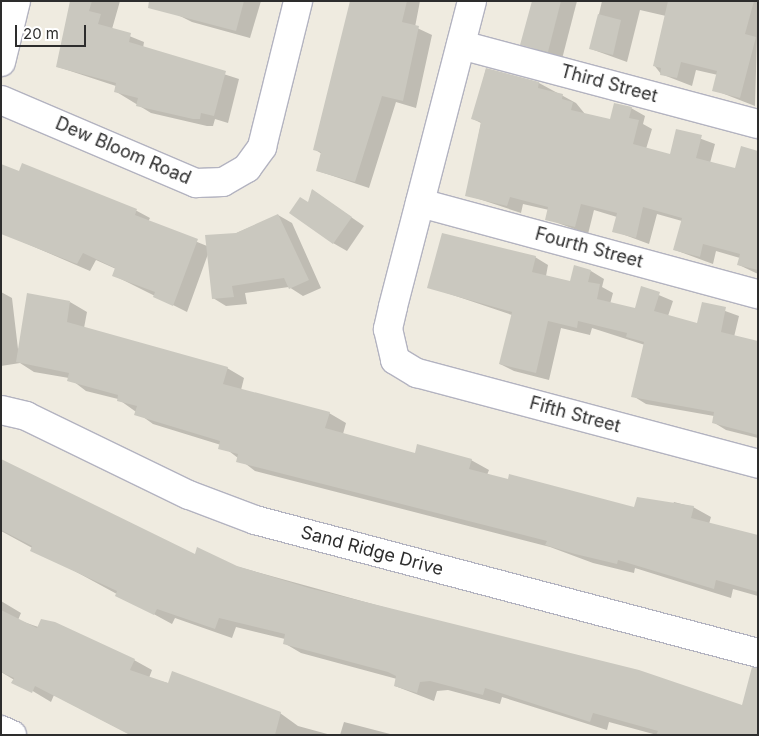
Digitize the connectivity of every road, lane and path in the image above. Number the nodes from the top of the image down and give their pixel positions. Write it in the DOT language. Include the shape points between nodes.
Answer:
graph roads {
  1 [pos="16,1"];
  2 [pos="298,1"];
  3 [pos="472,1"];
  4 [pos="461,45"];
  5 [pos="1,62"];
  6 [pos="1,100"];
  7 [pos="758,124"];
  8 [pos="420,203"];
  9 [pos="758,294"];
  10 [pos="1,410"];
  11 [pos="758,464"];
  12 [pos="758,653"];
  13 [pos="1,730"];
  14 [pos="12,735"];
  1 -- 5 [label="street"];
  2 -- 6 [label="street, Dew Bloom Road" via="262,148 247,168 224,182 196,182"];
  3 -- 4 [label="street"];
  4 -- 7 [label="street, Third Street"];
  4 -- 8 [label="street"];
  8 -- 9 [label="street, Fourth Street"];
  8 -- 11 [label="street, Fifth Street" via="388,329 394,360 417,373"];
  10 -- 12 [label="street, Sand Ridge Drive" via="26,416 189,495 255,520"];
  13 -- 14 [label="street"];
}
